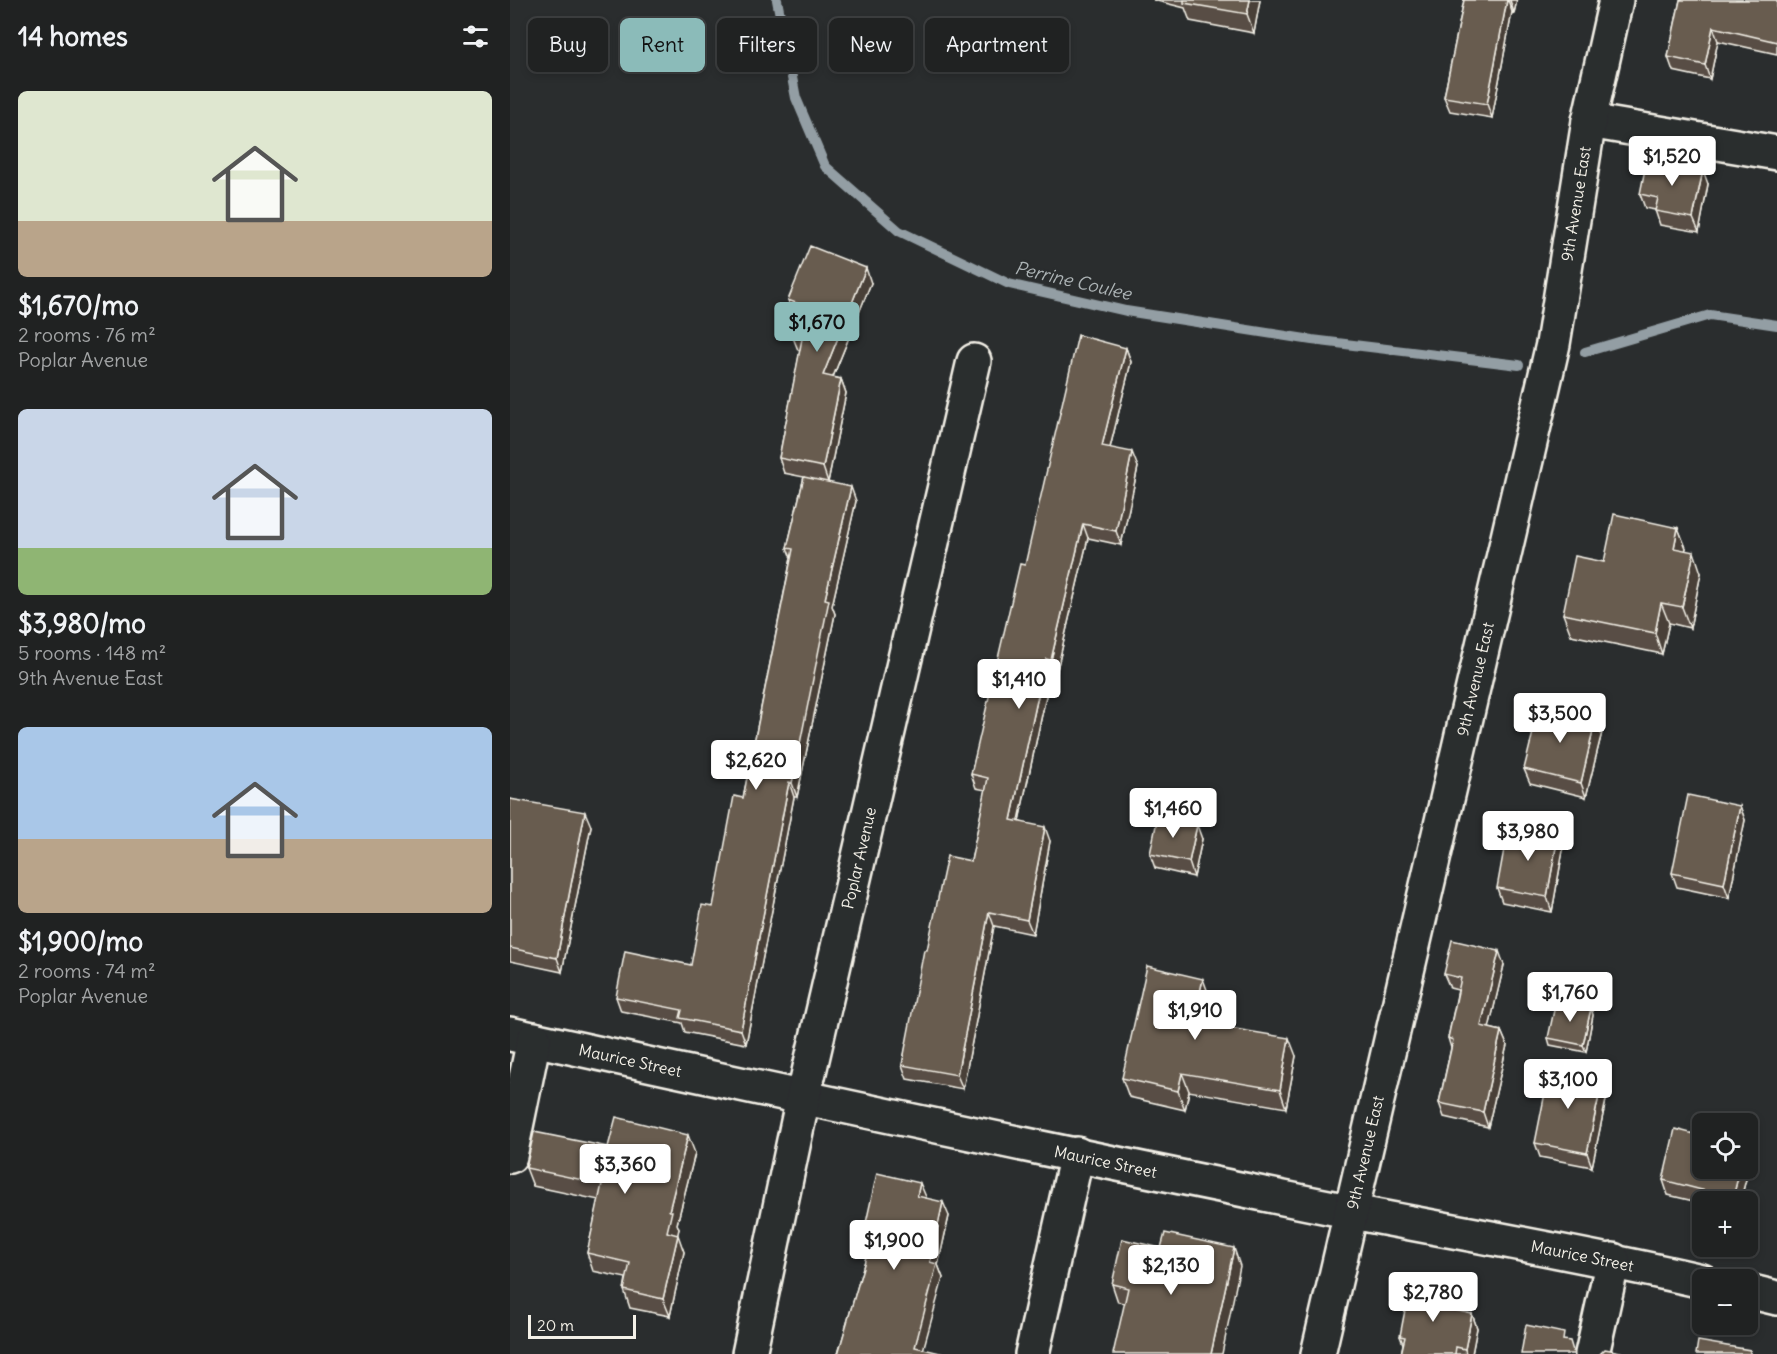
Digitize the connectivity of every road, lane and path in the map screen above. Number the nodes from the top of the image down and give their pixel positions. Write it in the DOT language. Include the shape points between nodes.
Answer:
graph roads {
  1 [pos="1616,0"];
  2 [pos="1589,121"];
  3 [pos="1777,153"];
  4 [pos="974,361"];
  5 [pos="522,1037"];
  6 [pos="803,1098"];
  7 [pos="1077,1154"];
  8 [pos="510,1156"];
  9 [pos="1350,1211"];
  10 [pos="1613,1260"];
  11 [pos="1692,1279"];
  12 [pos="1758,1293"];
  13 [pos="1777,1298"];
  14 [pos="749,1354"];
  15 [pos="1032,1354"];
  16 [pos="1318,1354"];
  17 [pos="1592,1354"];
  1 -- 2 [label="street, 9th Avenue East"];
  2 -- 3 [label="street"];
  2 -- 9 [label="street, 9th Avenue East" via="1553,344"];
  4 -- 6 [label="street, Poplar Avenue"];
  5 -- 6 [label="street, Maurice Street"];
  5 -- 8 [label="street"];
  6 -- 7 [label="street, Maurice Street"];
  6 -- 14 [label="street, Poplar Avenue"];
  7 -- 9 [label="street, Maurice Street"];
  7 -- 15 [label="street"];
  9 -- 10 [label="street, Maurice Street"];
  9 -- 16 [label="street, 9th Avenue East"];
  10 -- 11 [label="street, Maurice Street"];
  10 -- 17 [label="street"];
  12 -- 13 [label="street"];
}
